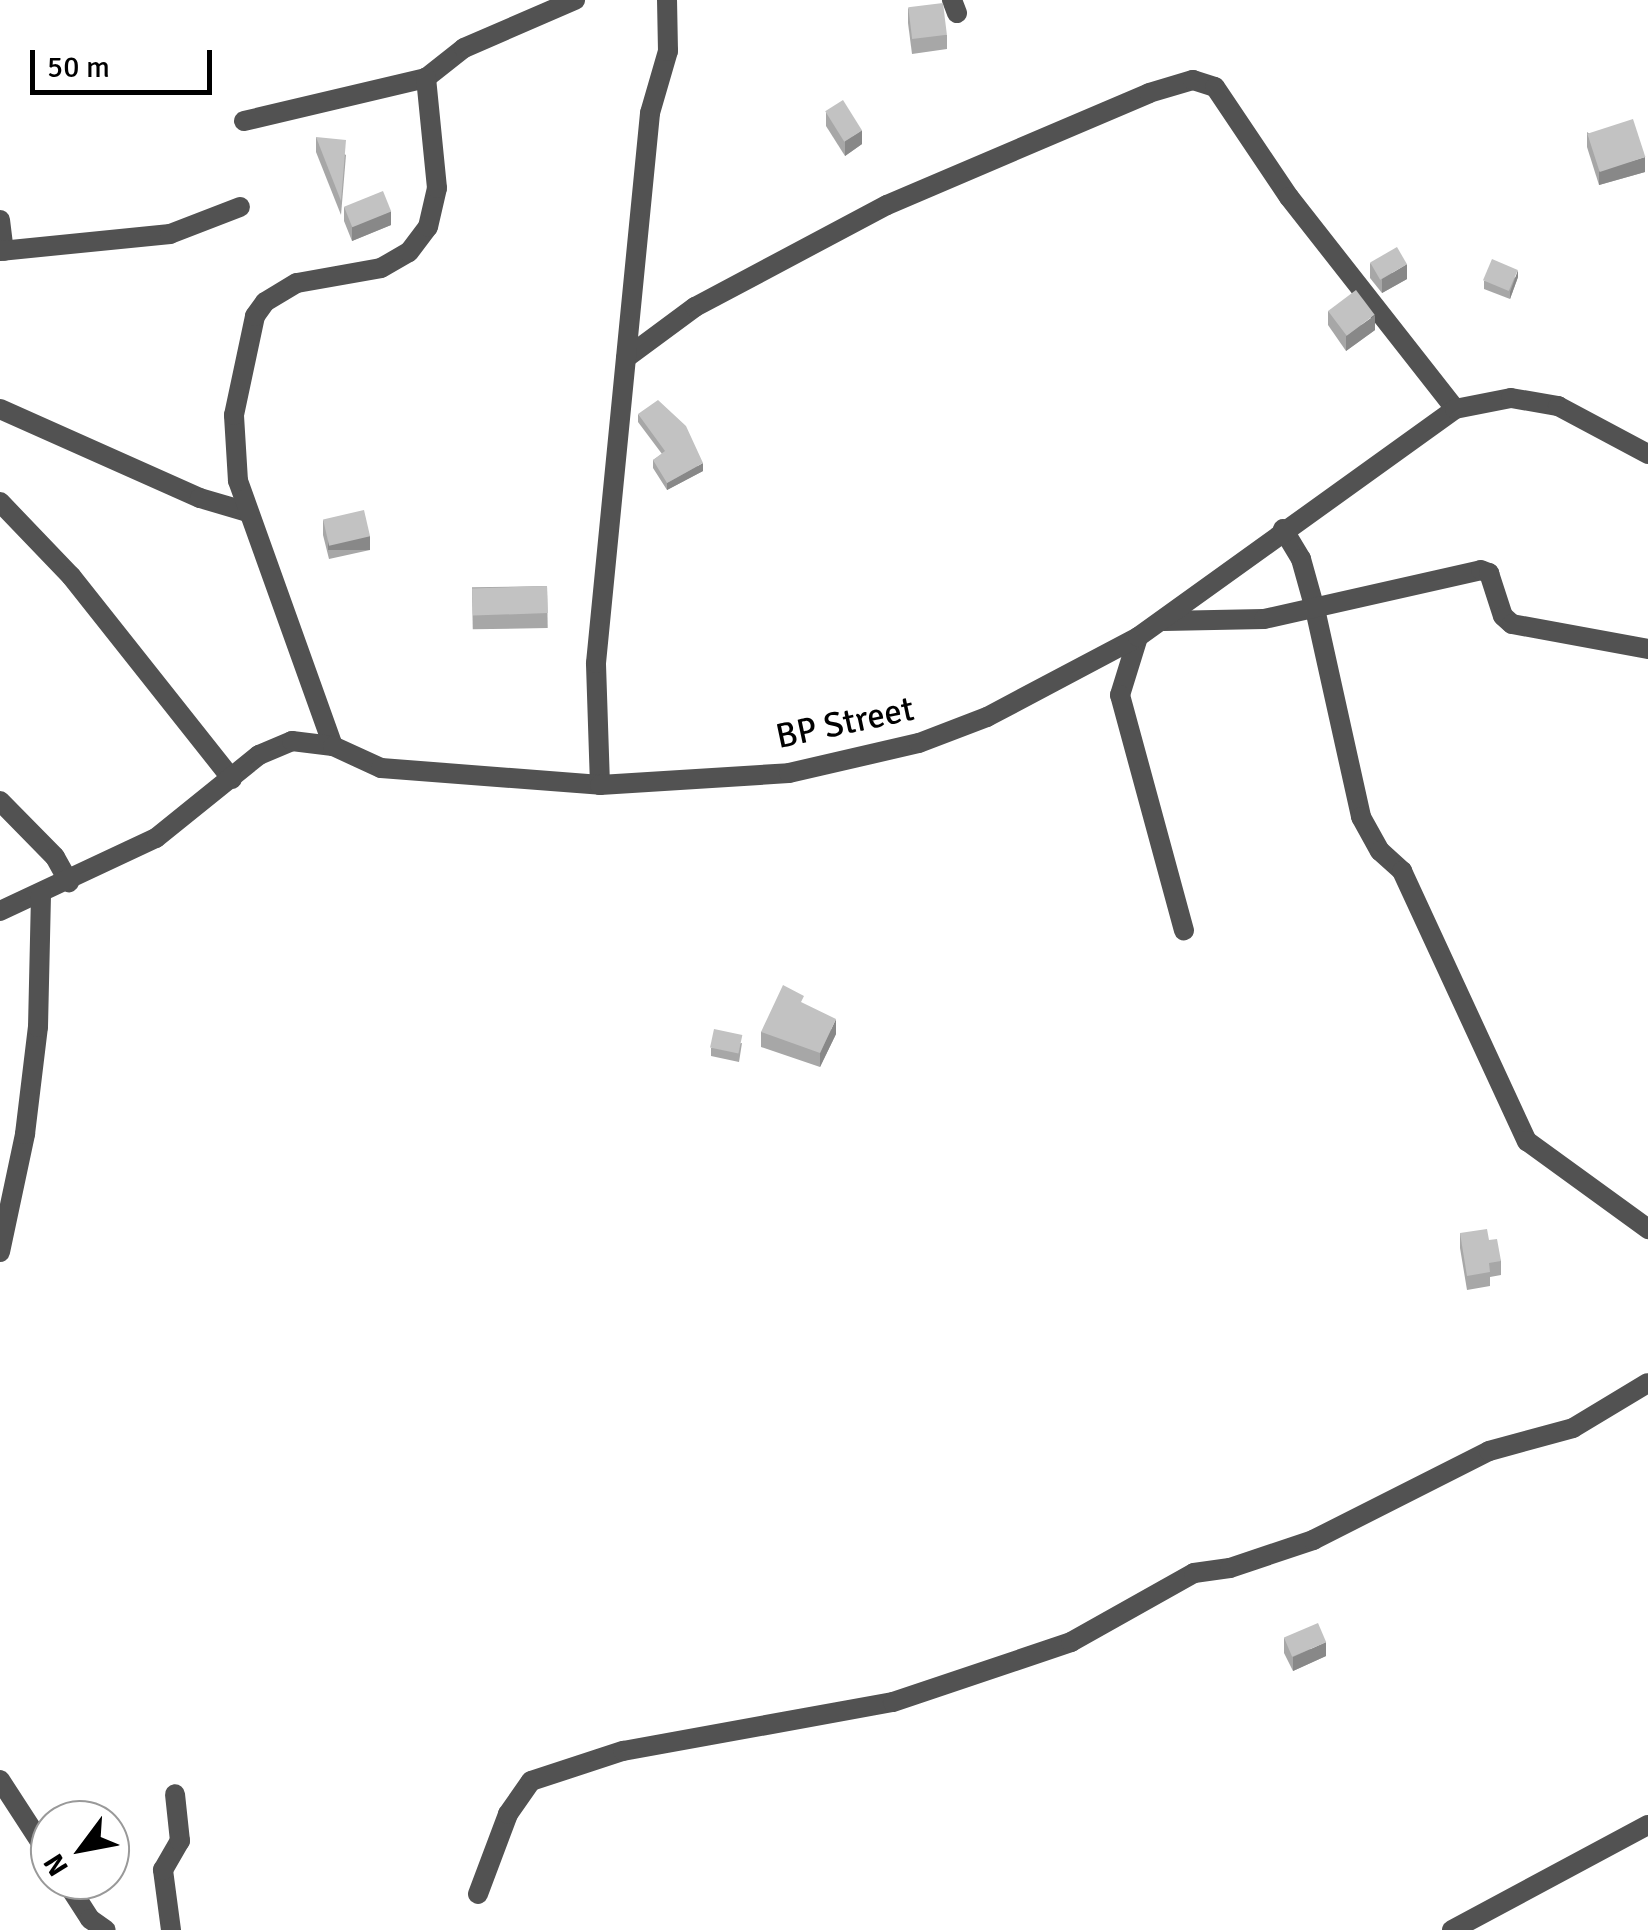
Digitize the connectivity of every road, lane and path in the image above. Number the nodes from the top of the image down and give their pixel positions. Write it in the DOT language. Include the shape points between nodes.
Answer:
graph roads {
  1 [pos="576,0"];
  2 [pos="667,0"];
  3 [pos="426,78"];
  4 [pos="244,121"];
  5 [pos="240,207"];
  6 [pos="0,220"];
  7 [pos="2,251"];
  8 [pos="626,358"];
  9 [pos="0,408"];
  10 [pos="1455,409"];
  11 [pos="1648,454"];
  12 [pos="0,502"];
  13 [pos="248,512"];
  14 [pos="1283,529"];
  15 [pos="1315,609"];
  16 [pos="1164,621"];
  17 [pos="1138,637"];
  18 [pos="1648,650"];
  19 [pos="333,746"];
  20 [pos="232,779"];
  21 [pos="600,785"];
  22 [pos="0,802"];
  23 [pos="69,882"];
  24 [pos="41,895"];
  25 [pos="0,911"];
  26 [pos="1184,930"];
  27 [pos="1648,1229"];
  28 [pos="0,1252"];
  29 [pos="1648,1383"];
  30 [pos="0,1780"];
  31 [pos="175,1794"];
  32 [pos="30,1826"];
  33 [pos="1648,1826"];
  34 [pos="478,1894"];
  35 [pos="78,1900"];
  36 [pos="106,1930"];
  37 [pos="171,1930"];
  38 [pos="1452,1930"];
  1 -- 3 [label="street" via="464,48"];
  2 -- 8 [label="street" via="668,51 650,113"];
  3 -- 4 [label="street"];
  3 -- 13 [label="street" via="437,188 428,227 408,252 381,268 297,283 255,316 234,416 238,481"];
  5 -- 7 [label="street" via="170,234"];
  6 -- 7 [label="street"];
  8 -- 10 [label="street" via="695,307 887,205 1150,92 1193,80 1215,87 1289,198"];
  8 -- 21 [label="street" via="596,663"];
  9 -- 13 [label="street" via="200,498"];
  10 -- 11 [label="street, BP Street" via="1510,398 1558,406"];
  10 -- 14 [label="street, BP Street"];
  12 -- 20 [label="street" via="70,576"];
  13 -- 19 [label="street"];
  14 -- 15 [label="street" via="1301,559"];
  14 -- 16 [label="street, BP Street"];
  15 -- 16 [label="street" via="1264,619"];
  15 -- 18 [label="street" via="1418,579 1481,570 1512,624"];
  15 -- 27 [label="street" via="1361,817 1411,888 1447,979 1527,1141"];
  16 -- 17 [label="street, BP Street"];
  17 -- 21 [label="street, BP Street" via="986,717 919,742 789,773"];
  17 -- 26 [label="street" via="1120,696"];
  19 -- 20 [label="street, BP Street" via="292,742 258,755"];
  19 -- 21 [label="street, BP Street" via="381,768"];
  20 -- 23 [label="street, BP Street" via="156,838"];
  22 -- 23 [label="street" via="55,857"];
  23 -- 24 [label="street, BP Street"];
  24 -- 25 [label="street, BP Street"];
  24 -- 28 [label="street" via="38,1027 25,1134"];
  29 -- 34 [label="street" via="1574,1428 1489,1451 1314,1540 1194,1573 1071,1642 892,1702 623,1751 531,1780 508,1814"];
  30 -- 32 [label="street"];
  31 -- 37 [label="street" via="180,1842 163,1870"];
  33 -- 38 [label="street"];
  35 -- 36 [label="street"];
}
